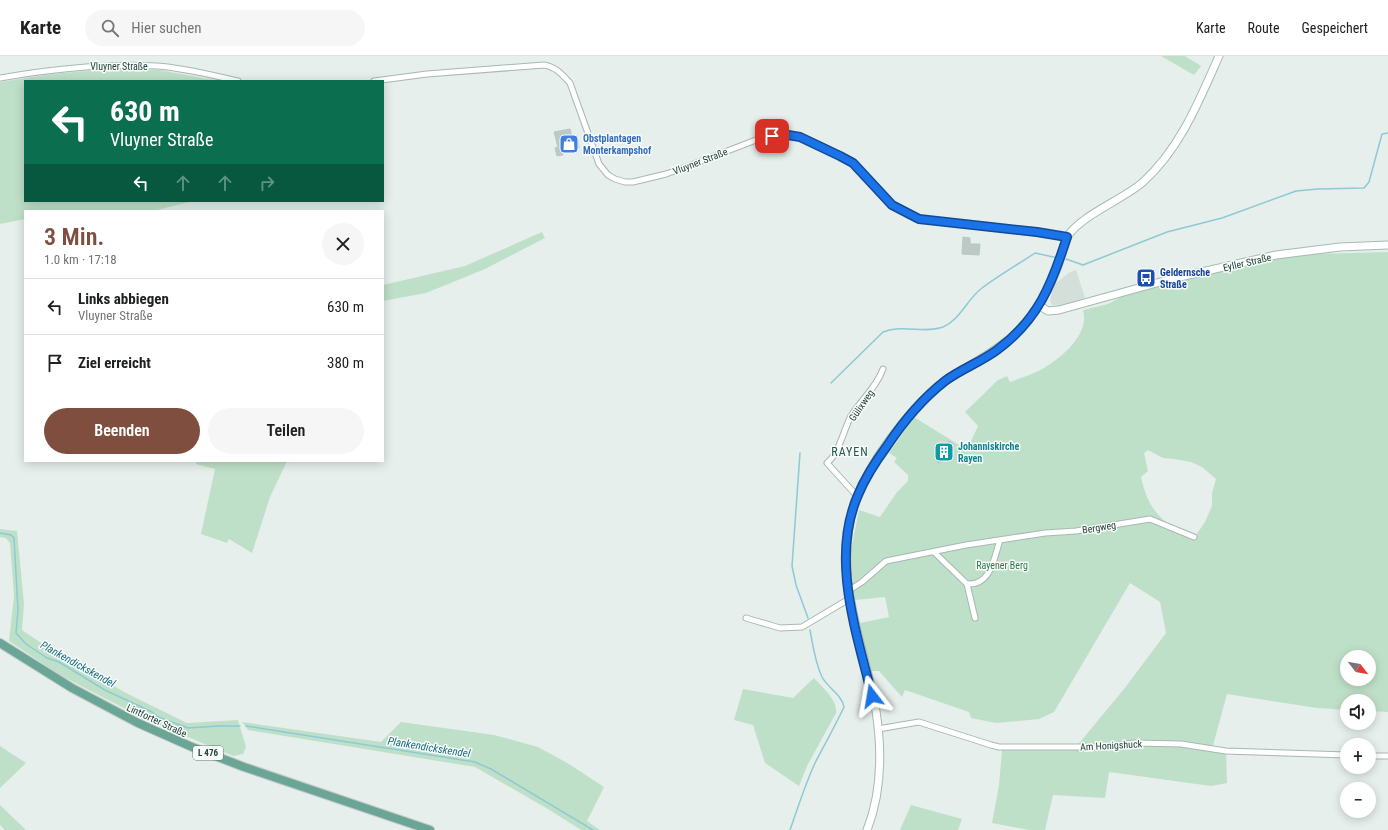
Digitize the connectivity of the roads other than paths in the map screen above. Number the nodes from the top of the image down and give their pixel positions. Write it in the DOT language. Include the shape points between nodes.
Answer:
graph roads {
  1 [pos="1219,56"];
  2 [pos="0,78"];
  3 [pos="233,80"];
  4 [pos="382,80"];
  5 [pos="1067,237"];
  6 [pos="1388,245"];
  7 [pos="1040,306"];
  8 [pos="883,370"];
  9 [pos="857,496"];
  10 [pos="1194,537"];
  11 [pos="1000,540"];
  12 [pos="934,552"];
  13 [pos="967,584"];
  14 [pos="848,590"];
  15 [pos="849,599"];
  16 [pos="746,618"];
  17 [pos="974,618"];
  18 [pos="0,643"];
  19 [pos="878,729"];
  20 [pos="1340,755"];
  21 [pos="1376,756"];
  22 [pos="1388,756"];
  23 [pos="430,830"];
  24 [pos="867,830"];
  1 -- 5 [label="main road" via="1170,154 1141,184 1083,221"];
  2 -- 3 [label="street, Vluyner Straße" via="72,67 115,65 178,69"];
  4 -- 5 [label="street, Vluyner Straße" via="544,65 564,76 570,83 599,164 615,179 633,182 666,174 761,138 792,135 824,147 853,163 892,205 919,219"];
  5 -- 7 [label="main road" via="1054,277"];
  6 -- 7 [label="main road, Eyller Straße" via="1340,247 1276,256 1166,280 1059,310 1048,311"];
  7 -- 9 [label="main road" via="997,350 946,380 928,395 898,429"];
  8 -- 9 [label="street, Gülixweg" via="879,380 852,416 833,457 827,463"];
  9 -- 14 [label="main road" via="848,530"];
  10 -- 11 [label="street, Bergweg" via="1150,519"];
  11 -- 12 [label="street, Bergweg"];
  11 -- 13 [label="street" via="989,575 984,580"];
  12 -- 13 [label="street"];
  12 -- 14 [label="street, Bergweg" via="886,561 862,582"];
  13 -- 17 [label="street"];
  14 -- 15 [label="main road"];
  15 -- 16 [label="street" via="813,621 796,628 780,628"];
  15 -- 19 [label="main road"];
  18 -- 23 [label="main road, Lintforter Straße / L 476" via="78,692 192,747"];
  19 -- 20 [label="street, Am Honigshuck" via="919,722 1000,747 1181,744 1226,751"];
  19 -- 24 [label="main road" via="879,776"];
  21 -- 22 [label="street"];
}
